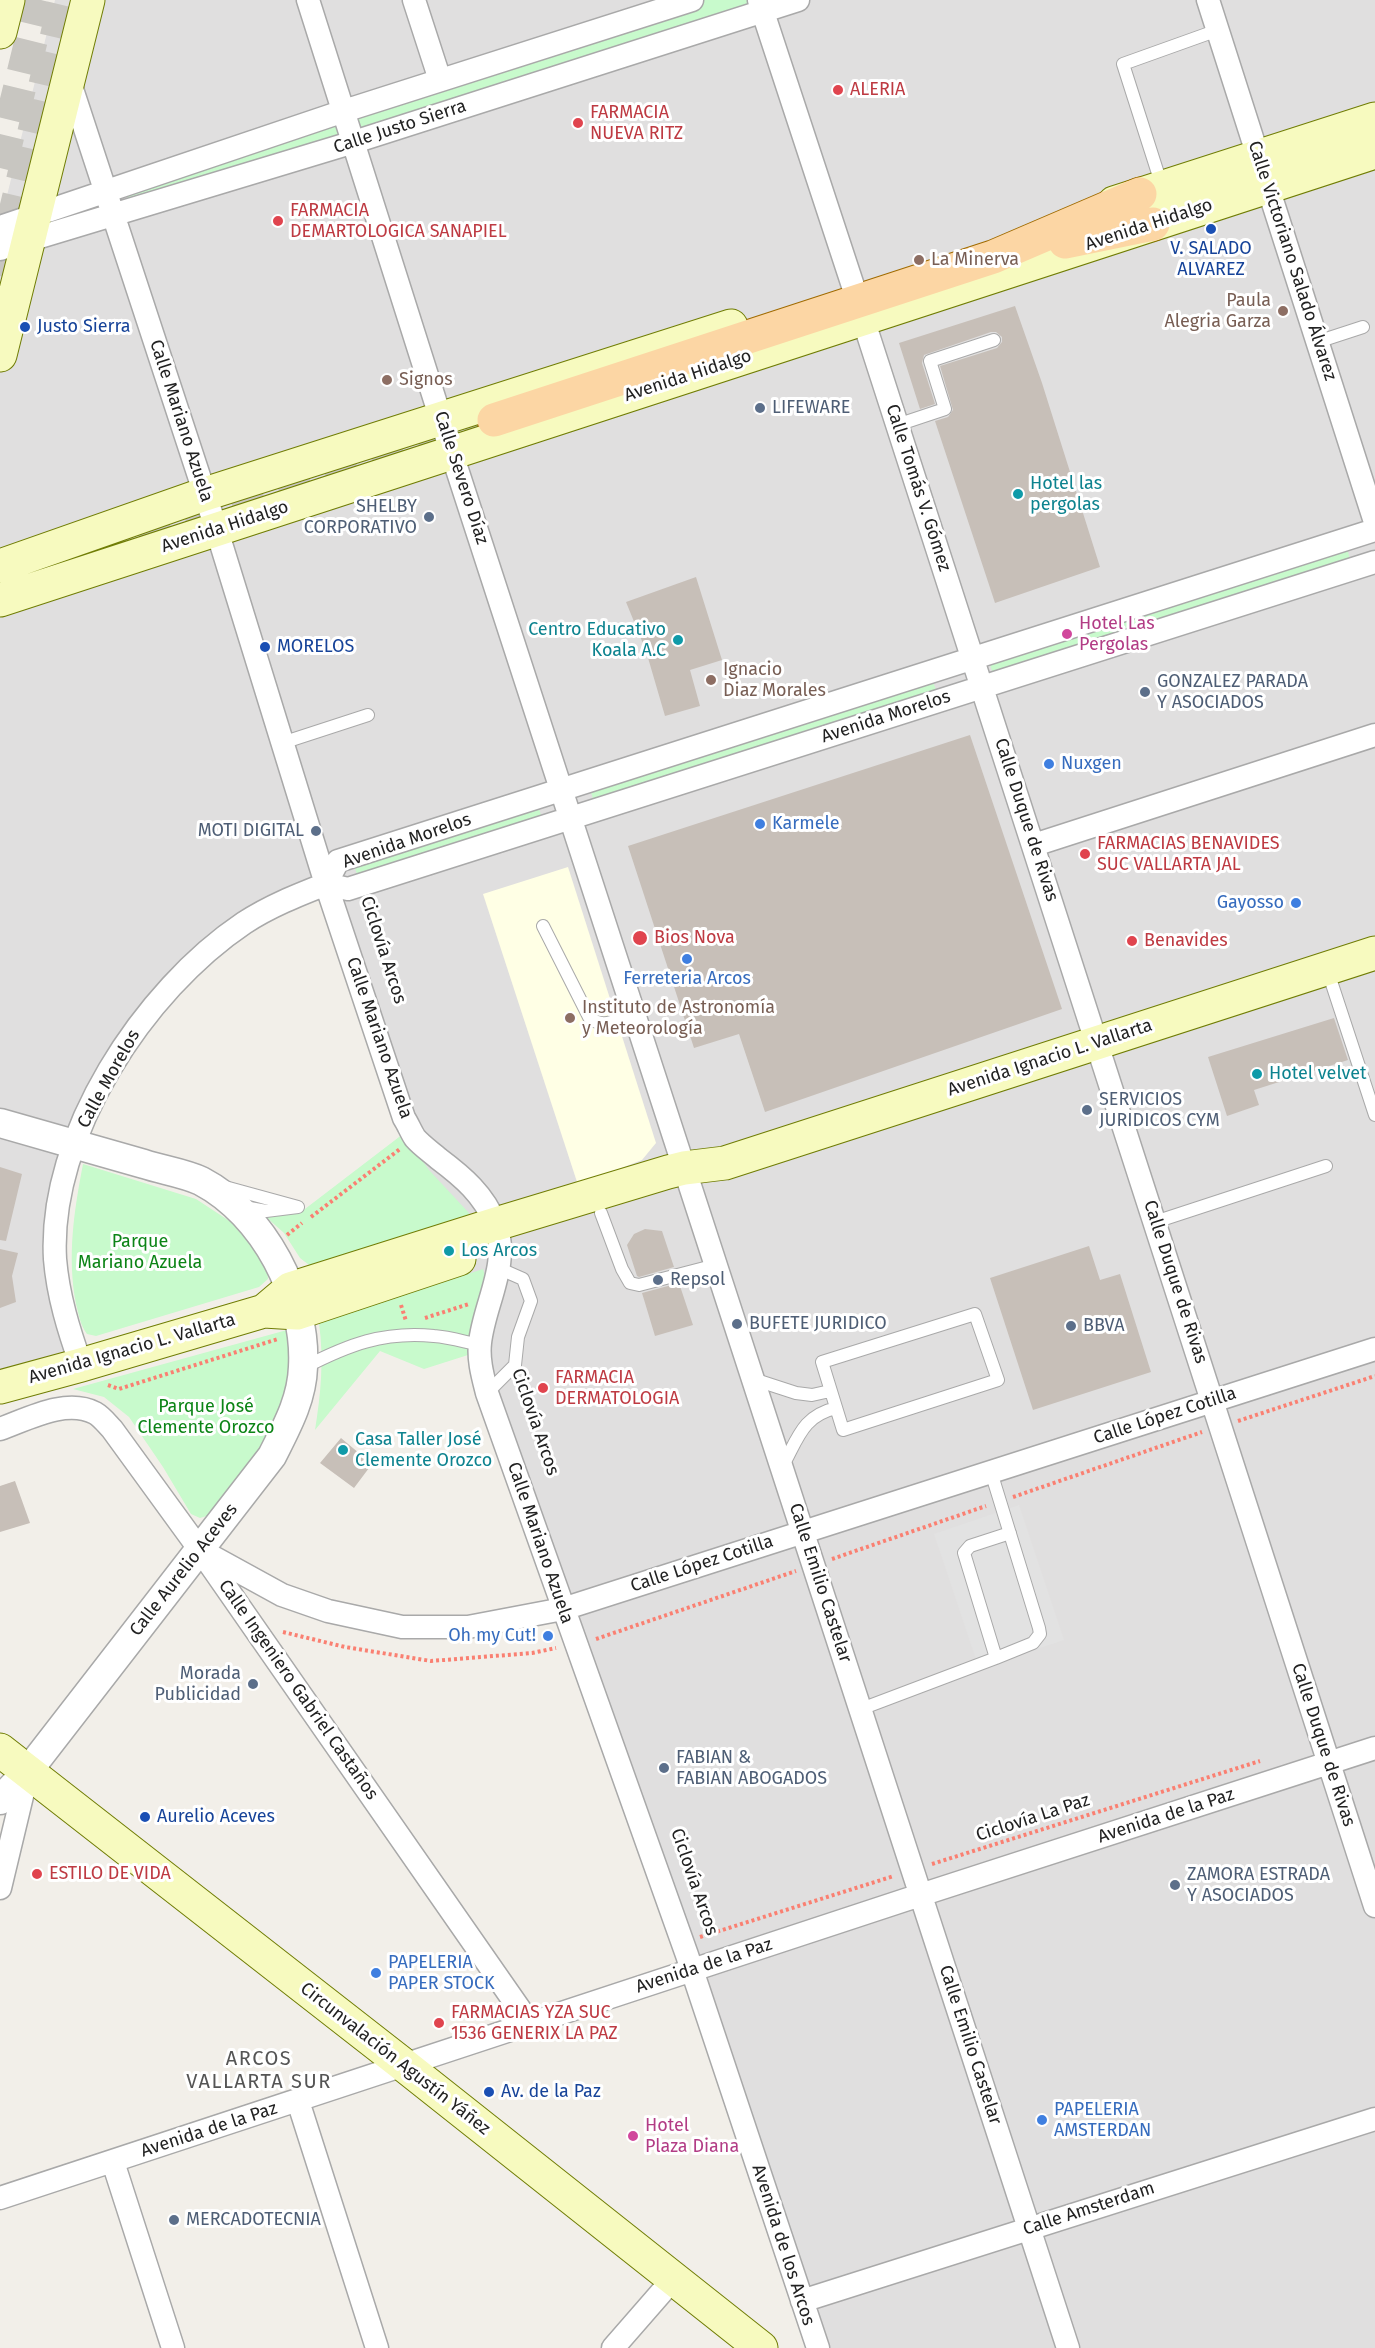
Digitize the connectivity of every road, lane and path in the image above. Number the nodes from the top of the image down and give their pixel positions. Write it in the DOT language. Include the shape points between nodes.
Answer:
graph roads {
  1 [pos="8,0"];
  2 [pos="88,0"];
  3 [pos="308,0"];
  4 [pos="414,0"];
  5 [pos="692,0"];
  6 [pos="798,0"];
  7 [pos="1208,0"];
  8 [pos="761,5"];
  9 [pos="1218,30"];
  10 [pos="0,32"];
  11 [pos="68,76"];
  12 [pos="440,80"];
  13 [pos="344,111"];
  14 [pos="1375,119"];
  15 [pos="354,142"];
  16 [pos="1375,152"];
  17 [pos="1263,172"];
  18 [pos="104,191"];
  19 [pos="1151,191"];
  20 [pos="112,214"];
  21 [pos="1153,224"];
  22 [pos="15,233"];
  23 [pos="993,257"];
  24 [pos="853,286"];
  25 [pos="863,319"];
  26 [pos="1363,327"];
  27 [pos="994,340"];
  28 [pos="1317,342"];
  29 [pos="0,355"];
  30 [pos="442,418"];
  31 [pos="494,420"];
  32 [pos="897,425"];
  33 [pos="452,453"];
  34 [pos="205,494"];
  35 [pos="1375,522"];
  36 [pos="217,530"];
  37 [pos="1375,530"];
  38 [pos="1375,562"];
  39 [pos="0,566"];
  40 [pos="0,600"];
  41 [pos="974,658"];
  42 [pos="983,687"];
  43 [pos="368,715"];
  44 [pos="1375,735"];
  45 [pos="282,743"];
  46 [pos="561,790"];
  47 [pos="570,818"];
  48 [pos="1034,845"];
  49 [pos="326,884"];
  50 [pos="543,926"];
  51 [pos="1375,953"];
  52 [pos="1327,969"];
  53 [pos="632,1007"];
  54 [pos="1097,1043"];
  55 [pos="1375,1115"];
  56 [pos="0,1123"];
  57 [pos="415,1137"];
  58 [pos="75,1144"];
  59 [pos="1326,1166"];
  60 [pos="687,1176"];
  61 [pos="201,1181"];
  62 [pos="236,1206"];
  63 [pos="601,1213"];
  64 [pos="1155,1222"];
  65 [pos="271,1246"];
  66 [pos="498,1246"];
  67 [pos="716,1265"];
  68 [pos="479,1300"];
  69 [pos="399,1302"];
  70 [pos="296,1311"];
  71 [pos="417,1321"];
  72 [pos="407,1324"];
  73 [pos="480,1345"];
  74 [pos="1375,1349"];
  75 [pos="81,1365"];
  76 [pos="303,1367"];
  77 [pos="753,1379"];
  78 [pos="107,1384"];
  79 [pos="0,1387"];
  80 [pos="830,1391"];
  81 [pos="487,1393"];
  82 [pos="1213,1401"];
  83 [pos="836,1408"];
  84 [pos="0,1430"];
  85 [pos="782,1467"];
  86 [pos="991,1472"];
  87 [pos="803,1532"];
  88 [pos="1010,1533"];
  89 [pos="200,1550"];
  90 [pos="574,1606"];
  91 [pos="600,1649"];
  92 [pos="996,1658"];
  93 [pos="861,1709"];
  94 [pos="1375,1748"];
  95 [pos="0,1750"];
  96 [pos="1265,1759"];
  97 [pos="1329,1763"];
  98 [pos="28,1771"];
  99 [pos="0,1800"];
  100 [pos="913,1870"];
  101 [pos="0,1888"];
  102 [pos="921,1894"];
  103 [pos="1375,1906"];
  104 [pos="695,1927"];
  105 [pos="699,1938"];
  106 [pos="700,1968"];
  107 [pos="530,2024"];
  108 [pos="405,2066"];
  109 [pos="298,2101"];
  110 [pos="1375,2119"];
  111 [pos="113,2162"];
  112 [pos="0,2198"];
  113 [pos="1029,2228"];
  114 [pos="674,2278"];
  115 [pos="802,2301"];
  116 [pos="173,2348"];
  117 [pos="377,2348"];
  118 [pos="613,2348"];
  119 [pos="760,2348"];
  120 [pos="818,2348"];
  121 [pos="1068,2348"];
  1 -- 10 [label="main road"];
  2 -- 11 [label="main road"];
  3 -- 13 [label="street, Calle Severo Díaz"];
  4 -- 12 [label="street"];
  5 -- 12 [label="street, Calle Justo Sierra"];
  6 -- 8 [label="street, Calle Justo Sierra"];
  7 -- 9 [label="street, Calle Victoriano Salado Álvarez"];
  8 -- 15 [label="street, Calle Justo Sierra"];
  8 -- 24 [label="street"];
  9 -- 17 [label="street, Calle Victoriano Salado Álvarez"];
  9 -- 19 [label="lane" via="1123,64"];
  11 -- 18 [label="street, Calle Mariano Azuela"];
  11 -- 22 [label="main road"];
  12 -- 13 [label="street, Calle Justo Sierra"];
  13 -- 15 [label="street, Calle Severo Díaz"];
  13 -- 18 [label="street, Calle Justo Sierra"];
  14 -- 17 [label="main road, Avenida Hidalgo"];
  15 -- 20 [label="street, Calle Justo Sierra"];
  15 -- 30 [label="street, Calle Severo Díaz"];
  16 -- 17 [label="main road, Avenida Hidalgo"];
  17 -- 19 [label="main road, Avenida Hidalgo"];
  17 -- 21 [label="main road, Avenida Hidalgo"];
  17 -- 28 [label="street, Calle Victoriano Salado Álvarez"];
  18 -- 20 [label="street, Calle Mariano Azuela"];
  18 -- 22 [label="street, Calle Justo Sierra"];
  19 -- 23 [label="main road"];
  19 -- 24 [label="main road, Avenida Hidalgo"];
  20 -- 22 [label="street, Calle Justo Sierra"];
  20 -- 34 [label="street, Calle Mariano Azuela"];
  21 -- 23 [label="main road"];
  21 -- 25 [label="main road, Avenida Hidalgo"];
  22 -- 29 [label="main road"];
  23 -- 31 [label="main road"];
  24 -- 30 [label="main road, Avenida Hidalgo"];
  25 -- 32 [label="street, Calle Tomás V. Gómez"];
  25 -- 33 [label="main road, Avenida Hidalgo"];
  26 -- 28 [label="lane"];
  27 -- 32 [label="lane" via="930,361 945,409"];
  28 -- 35 [label="street, Calle Victoriano Salado Álvarez"];
  30 -- 33 [label="street, Calle Severo Díaz"];
  30 -- 34 [label="main road, Avenida Hidalgo"];
  32 -- 41 [label="street, Calle Tomás V. Gómez"];
  33 -- 36 [label="main road, Avenida Hidalgo"];
  33 -- 46 [label="street, Calle Severo Díaz"];
  34 -- 36 [label="street, Calle Mariano Azuela"];
  34 -- 39 [label="main road, Avenida Hidalgo"];
  36 -- 40 [label="main road, Avenida Hidalgo"];
  36 -- 45 [label="street, Calle Mariano Azuela"];
  37 -- 41 [label="street, Avenida Morelos"];
  38 -- 42 [label="street, Avenida Morelos"];
  41 -- 42 [label="street, Calle Duque de Rivas"];
  41 -- 46 [label="street, Avenida Morelos"];
  42 -- 47 [label="street, Avenida Morelos"];
  42 -- 48 [label="street, Calle Duque de Rivas"];
  43 -- 45 [label="lane"];
  44 -- 48 [label="street"];
  45 -- 49 [label="street, Calle Mariano Azuela"];
  46 -- 47 [label="street, Calle Severo Díaz"];
  46 -- 49 [label="street, Avenida Morelos" via="338,861"];
  47 -- 49 [label="street, Avenida Morelos" via="348,889"];
  47 -- 53 [label="street, Calle Emilio Castelar"];
  48 -- 54 [label="street, Calle Duque de Rivas"];
  49 -- 57 [label="street, Calle Mariano Azuela" via="404,1118"];
  49 -- 58 [label="street, Calle Morelos" via="286,899 245,923 175,982 119,1054"];
  50 -- 53 [label="lane" via="595,1023 619,1019"];
  51 -- 52 [label="main road, Avenida Ignacio L. Vallarta"];
  52 -- 54 [label="main road, Avenida Ignacio L. Vallarta"];
  52 -- 55 [label="lane"];
  53 -- 60 [label="street, Calle Emilio Castelar"];
  54 -- 60 [label="main road, Avenida Ignacio L. Vallarta"];
  54 -- 64 [label="street, Calle Duque de Rivas"];
  56 -- 58 [label="street"];
  57 -- 65 [label="path"];
  57 -- 66 [label="street, Calle Mariano Azuela" via="475,1189 487,1206"];
  58 -- 61 [label="street"];
  58 -- 75 [label="street, Calle Morelos" via="62,1182 55,1258 64,1313"];
  59 -- 64 [label="lane"];
  60 -- 63 [label="main road, Avenida Ignacio L. Vallarta"];
  60 -- 66 [label="main road, Avenida Ignacio L. Vallarta"];
  60 -- 67 [label="street, Calle Emilio Castelar"];
  61 -- 62 [label="street"];
  61 -- 62 [label="lane" via="298,1207 266,1211"];
  62 -- 65 [label="street"];
  63 -- 66 [label="main road, Avenida Ignacio L. Vallarta"];
  63 -- 67 [label="lane" via="630,1283 639,1285"];
  64 -- 82 [label="street, Calle Duque de Rivas"];
  65 -- 70 [label="street"];
  66 -- 70 [label="main road, Avenida Ignacio L. Vallarta"];
  66 -- 73 [label="street, Calle Mariano Azuela" via="494,1289"];
  66 -- 81 [label="lane" via="523,1279 531,1301 518,1337 515,1365"];
  67 -- 77 [label="street, Calle Emilio Castelar"];
  68 -- 71 [label="path"];
  69 -- 72 [label="path"];
  70 -- 75 [label="main road, Avenida Ignacio L. Vallarta" via="264,1311"];
  70 -- 76 [label="street, Calle Aurelio Aceves"];
  70 -- 78 [label="path" via="119,1389"];
  73 -- 76 [label="lane" via="435,1336 389,1336 344,1347"];
  73 -- 81 [label="street, Calle Mariano Azuela"];
  74 -- 82 [label="street, Calle López Cotilla"];
  75 -- 79 [label="main road, Avenida Ignacio L. Vallarta"];
  76 -- 89 [label="street, Calle Aurelio Aceves" via="295,1411 272,1456"];
  77 -- 80 [label="lane" via="796,1393"];
  77 -- 85 [label="street, Calle Emilio Castelar"];
  80 -- 83 [label="lane"];
  80 -- 83 [label="lane" via="822,1362 975,1314 998,1380 843,1430"];
  81 -- 90 [label="street, Calle Mariano Azuela"];
  82 -- 86 [label="street, Calle López Cotilla"];
  82 -- 97 [label="street, Calle Duque de Rivas"];
  83 -- 85 [label="lane" via="819,1412 807,1422"];
  84 -- 89 [label="street, Calle Ingeniero Gabriel Castaños" via="55,1410 79,1407 97,1414"];
  85 -- 87 [label="street, Calle Emilio Castelar"];
  86 -- 87 [label="street, Calle López Cotilla"];
  86 -- 88 [label="lane"];
  87 -- 90 [label="street, Calle López Cotilla"];
  87 -- 93 [label="street, Calle Emilio Castelar"];
  88 -- 92 [label="lane" via="1040,1634 1033,1643"];
  88 -- 92 [label="lane" via="970,1546 964,1553"];
  89 -- 90 [label="street, Calle López Cotilla" via="282,1595 328,1611 402,1627 468,1627"];
  89 -- 98 [label="street, Calle Aurelio Aceves"];
  89 -- 107 [label="street, Calle Ingeniero Gabriel Castaños"];
  90 -- 91 [label="path"];
  90 -- 106 [label="street, Calle Mariano Azuela"];
  92 -- 93 [label="lane"];
  93 -- 100 [label="street, Calle Emilio Castelar"];
  94 -- 97 [label="street, Avenida de la Paz"];
  95 -- 98 [label="main road, Circunvalación Agustín Yáñez"];
  96 -- 100 [label="path, Ciclovía La Paz"];
  97 -- 102 [label="street, Avenida de la Paz"];
  97 -- 103 [label="street, Calle Duque de Rivas"];
  98 -- 99 [label="street, Calle Aurelio Aceves"];
  98 -- 101 [label="street"];
  98 -- 108 [label="main road, Circunvalación Agustín Yáñez"];
  100 -- 102 [label="street, Calle Emilio Castelar"];
  100 -- 105 [label="path, Ciclovía La Paz"];
  102 -- 106 [label="street, Avenida de la Paz"];
  102 -- 113 [label="street, Calle Emilio Castelar"];
  104 -- 105 [label="path, Ciclovía Arcos"];
  105 -- 106 [label="path, Ciclovía Arcos"];
  106 -- 107 [label="street, Avenida de la Paz"];
  106 -- 115 [label="street, Avenida de los Arcos"];
  107 -- 108 [label="street, Avenida de la Paz"];
  108 -- 109 [label="street, Avenida de la Paz"];
  108 -- 114 [label="main road, Circunvalación Agustín Yáñez"];
  109 -- 111 [label="street, Avenida de la Paz"];
  109 -- 117 [label="street"];
  110 -- 113 [label="street, Calle Amsterdam"];
  111 -- 112 [label="street, Avenida de la Paz"];
  111 -- 116 [label="street"];
  113 -- 115 [label="street, Calle Amsterdam"];
  113 -- 121 [label="street, Calle Emilio Castelar"];
  114 -- 118 [label="street"];
  114 -- 119 [label="main road, Circunvalación Agustín Yáñez"];
  115 -- 120 [label="street, Avenida de los Arcos"];
}
